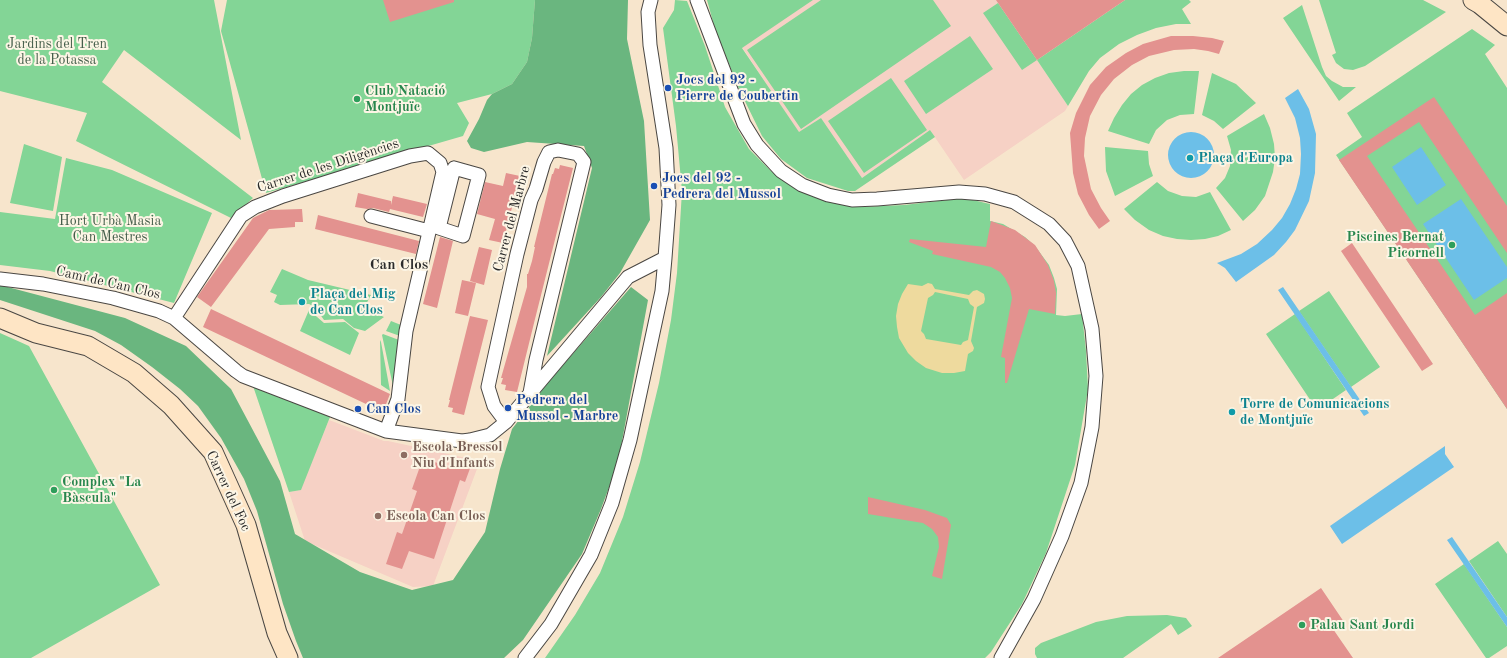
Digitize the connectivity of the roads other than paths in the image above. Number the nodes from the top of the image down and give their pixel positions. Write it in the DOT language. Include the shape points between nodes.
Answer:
graph roads {
  1 [pos="651,0"];
  2 [pos="698,0"];
  3 [pos="1473,0"];
  4 [pos="1507,26"];
  5 [pos="454,168"];
  6 [pos="371,216"];
  7 [pos="429,231"];
  8 [pos="665,258"];
  9 [pos="0,279"];
  10 [pos="0,318"];
  11 [pos="174,318"];
  12 [pos="530,395"];
  13 [pos="506,422"];
  14 [pos="386,431"];
  15 [pos="288,658"];
  16 [pos="525,658"];
  17 [pos="1001,658"];
  1 -- 8 [label="street" via="648,12 650,45 666,148 669,205"];
  2 -- 17 [label="street" via="744,124 757,145 781,171 802,185 852,200 959,192 985,194 1014,202 1049,224 1065,241 1078,266 1092,329 1096,376 1092,427 1082,483 1034,599"];
  3 -- 4 [label="street"];
  5 -- 5 [label="street" via="479,175 463,236 439,228"];
  6 -- 7 [label="street"];
  7 -- 11 [label="street, Carrer de les Diligències" via="443,172 440,163 428,154 410,156 283,196 255,207 241,216"];
  7 -- 14 [label="street" via="406,331 398,399"];
  8 -- 12 [label="street, Camí de Can Clos" via="628,277"];
  8 -- 16 [label="street" via="662,290 648,359 630,440 612,503 591,555 551,624"];
  9 -- 11 [label="street, Camí de Can Clos" via="43,284 113,298"];
  10 -- 15 [label="street, Carrer del Foc" via="36,333 88,346 134,373 172,405 213,452 246,525 277,633"];
  11 -- 14 [label="street, Camí de Can Clos" via="243,376"];
  12 -- 13 [label="street, Camí de Can Clos"];
  12 -- 13 [label="street, Carrer del Marbre" via="536,360 584,162 578,154 558,150 549,152 531,200 488,387 494,406"];
  13 -- 14 [label="street, Camí de Can Clos" via="490,435 462,441"];
}
